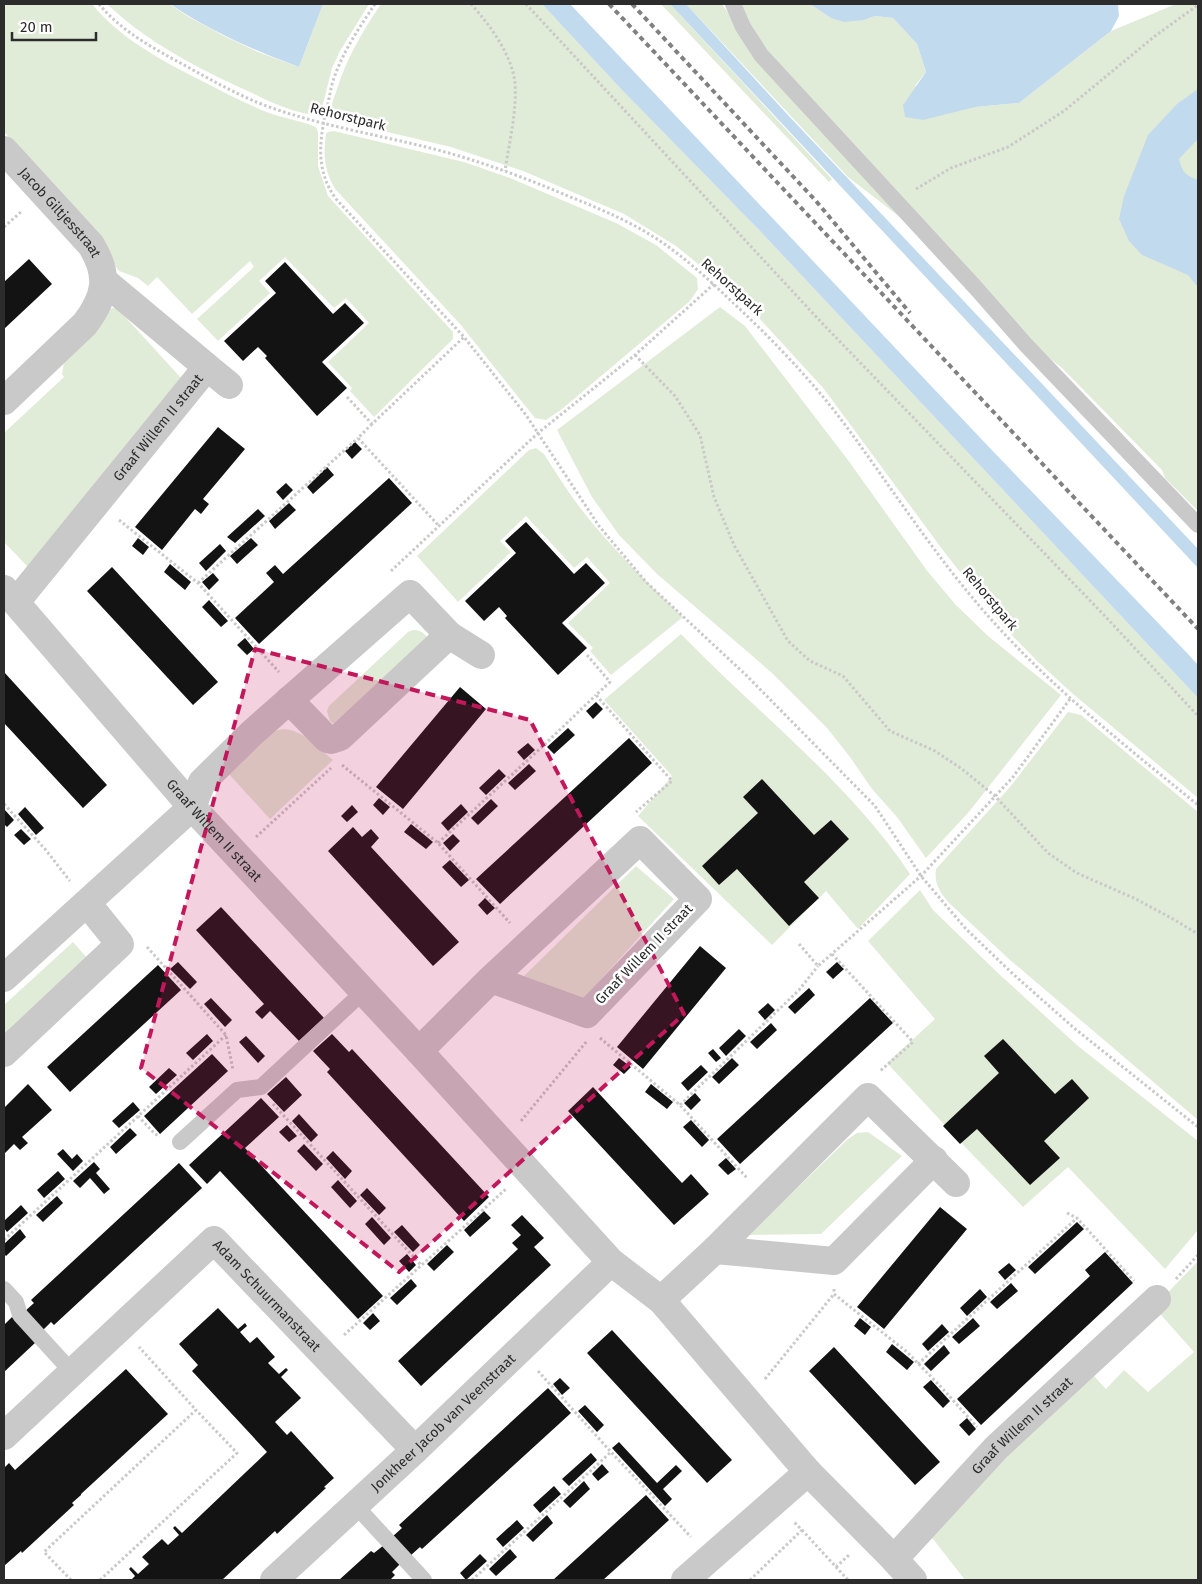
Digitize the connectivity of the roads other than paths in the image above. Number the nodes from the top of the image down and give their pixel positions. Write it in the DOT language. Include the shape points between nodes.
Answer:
graph roads {
  1 [pos="733,4"];
  2 [pos="4,150"];
  3 [pos="104,281"];
  4 [pos="208,367"];
  5 [pos="228,385"];
  6 [pos="4,401"];
  7 [pos="1198,525"];
  8 [pos="10,595"];
  9 [pos="450,635"];
  10 [pos="481,655"];
  11 [pos="294,697"];
  12 [pos="192,807"];
  13 [pos="87,903"];
  14 [pos="4,978"];
  15 [pos="491,979"];
  16 [pos="364,992"];
  17 [pos="419,1051"];
  18 [pos="4,1053"];
  19 [pos="180,1142"];
  20 [pos="934,1160"];
  21 [pos="956,1183"];
  22 [pos="715,1250"];
  23 [pos="611,1262"];
  24 [pos="4,1289"];
  25 [pos="661,1300"];
  26 [pos="1155,1300"];
  27 [pos="72,1372"];
  28 [pos="4,1436"];
  29 [pos="415,1450"];
  30 [pos="808,1472"];
  31 [pos="355,1506"];
  32 [pos="894,1558"];
  33 [pos="274,1580"];
  34 [pos="424,1580"];
  35 [pos="685,1580"];
  36 [pos="912,1580"];
  1 -- 7 [label="lane" via="743,28 761,55 1026,345"];
  2 -- 3 [label="street, Jacob Giltjesstraat" via="91,246 98,257"];
  3 -- 4 [label="street"];
  3 -- 6 [label="street, Jacob Giltjesstraat" via="102,296 85,324"];
  4 -- 5 [label="street, Graaf Willem II straat"];
  4 -- 8 [label="street, Graaf Willem II straat" via="97,502"];
  8 -- 12 [label="street, Graaf Willem II straat"];
  9 -- 10 [label="street"];
  9 -- 11 [label="street" via="410,594"];
  9 -- 11 [label="street" via="340,737 327,740"];
  11 -- 12 [label="street" via="202,782"];
  12 -- 13 [label="street"];
  12 -- 16 [label="street, Graaf Willem II straat"];
  13 -- 14 [label="street"];
  13 -- 18 [label="street" via="120,944"];
  15 -- 15 [label="street, Graaf Willem II straat" via="640,840 698,899 590,1024"];
  15 -- 17 [label="street"];
  16 -- 17 [label="street, Graaf Willem II straat"];
  16 -- 19 [label="lane" via="261,1087 237,1090"];
  17 -- 23 [label="street, Graaf Willem II straat"];
  20 -- 21 [label="street"];
  20 -- 22 [label="street" via="834,1261"];
  20 -- 22 [label="street" via="868,1097"];
  22 -- 25 [label="street"];
  23 -- 25 [label="street, Graaf Willem II straat"];
  23 -- 29 [label="street, Jonkheer Jacob van Veenstraat"];
  24 -- 27 [label="lane" via="16,1302 20,1315"];
  25 -- 30 [label="street, Graaf Willem II straat"];
  26 -- 32 [label="street, Graaf Willem II straat" via="996,1448"];
  27 -- 28 [label="street, Adam Schuurmanstraat"];
  27 -- 29 [label="street, Adam Schuurmanstraat" via="214,1240"];
  29 -- 31 [label="street, Jonkheer Jacob van Veenstraat"];
  30 -- 32 [label="street, Graaf Willem II straat"];
  30 -- 35 [label="street"];
  31 -- 33 [label="street, Jonkheer Jacob van Veenstraat"];
  31 -- 34 [label="lane"];
  32 -- 36 [label="street, Graaf Willem II straat"];
}
